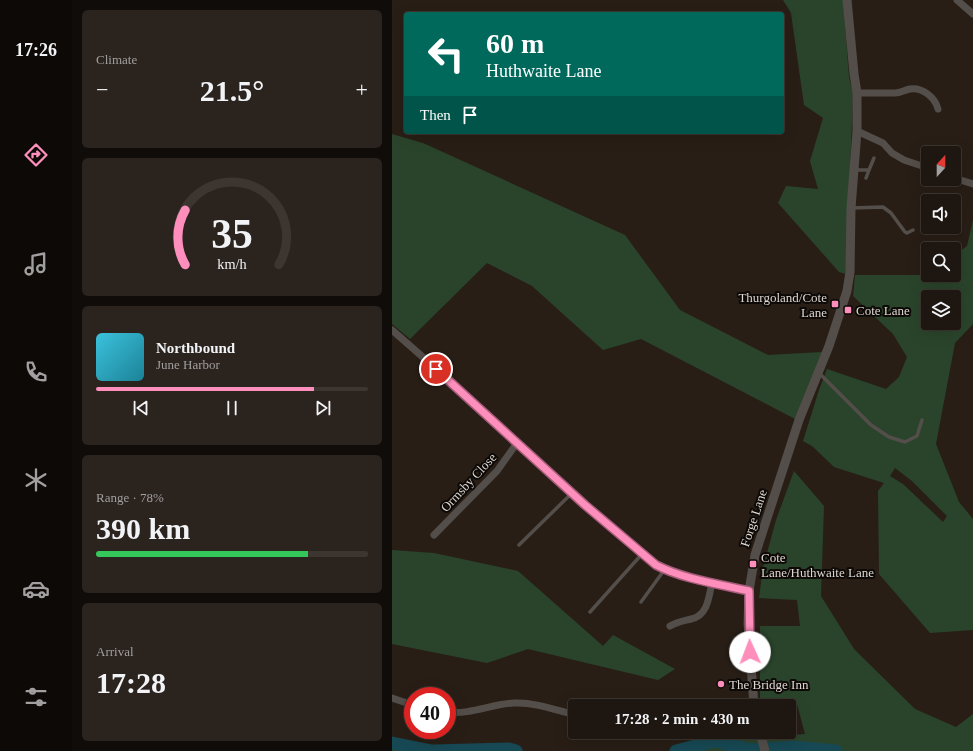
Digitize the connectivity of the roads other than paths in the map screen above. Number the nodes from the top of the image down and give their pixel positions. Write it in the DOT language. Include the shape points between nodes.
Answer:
graph roads {
  1 [pos="847,0"];
  2 [pos="957,0"];
  3 [pos="973,14"];
  4 [pos="857,93"];
  5 [pos="938,109"];
  6 [pos="856,130"];
  7 [pos="874,158"];
  8 [pos="921,166"];
  9 [pos="854,170"];
  10 [pos="869,170"];
  11 [pos="866,178"];
  12 [pos="961,180"];
  13 [pos="973,184"];
  14 [pos="851,208"];
  15 [pos="913,230"];
  16 [pos="392,330"];
  17 [pos="819,373"];
  18 [pos="922,420"];
  19 [pos="517,443"];
  20 [pos="572,493"];
  21 [pos="434,535"];
  22 [pos="519,545"];
  23 [pos="642,554"];
  24 [pos="665,569"];
  25 [pos="712,582"];
  26 [pos="749,591"];
  27 [pos="641,602"];
  28 [pos="590,612"];
  29 [pos="669,627"];
  30 [pos="392,698"];
  31 [pos="753,699"];
  32 [pos="404,702"];
  33 [pos="456,713"];
  34 [pos="568,713"];
  35 [pos="762,739"];
  36 [pos="765,751"];
  1 -- 4 [label="street"];
  2 -- 3 [label="street"];
  4 -- 5 [label="street" via="901,93 910,89 920,90 934,98"];
  4 -- 6 [label="street"];
  6 -- 8 [label="street" via="883,143 892,153 904,160"];
  6 -- 9 [label="street"];
  7 -- 10 [label="lane"];
  9 -- 10 [label="lane"];
  9 -- 14 [label="street"];
  10 -- 11 [label="lane"];
  12 -- 13 [label="street"];
  14 -- 15 [label="lane" via="883,207 891,213 905,232"];
  14 -- 17 [label="street" via="850,272 847,291"];
  16 -- 19 [label="street"];
  17 -- 18 [label="lane" via="871,425 890,437 905,442 917,436"];
  17 -- 26 [label="street, Forge Lane" via="802,413 755,556"];
  19 -- 20 [label="street"];
  19 -- 21 [label="street, Ormsby Close" via="497,471"];
  20 -- 22 [label="lane"];
  20 -- 23 [label="street"];
  23 -- 24 [label="street"];
  23 -- 28 [label="lane"];
  24 -- 25 [label="street"];
  24 -- 27 [label="lane"];
  25 -- 26 [label="street"];
  25 -- 29 [label="street" via="703,613"];
  26 -- 31 [label="street, Forge Lane"];
  30 -- 32 [label="street"];
  33 -- 34 [label="street" via="514,703"];
  35 -- 36 [label="street"];
}
